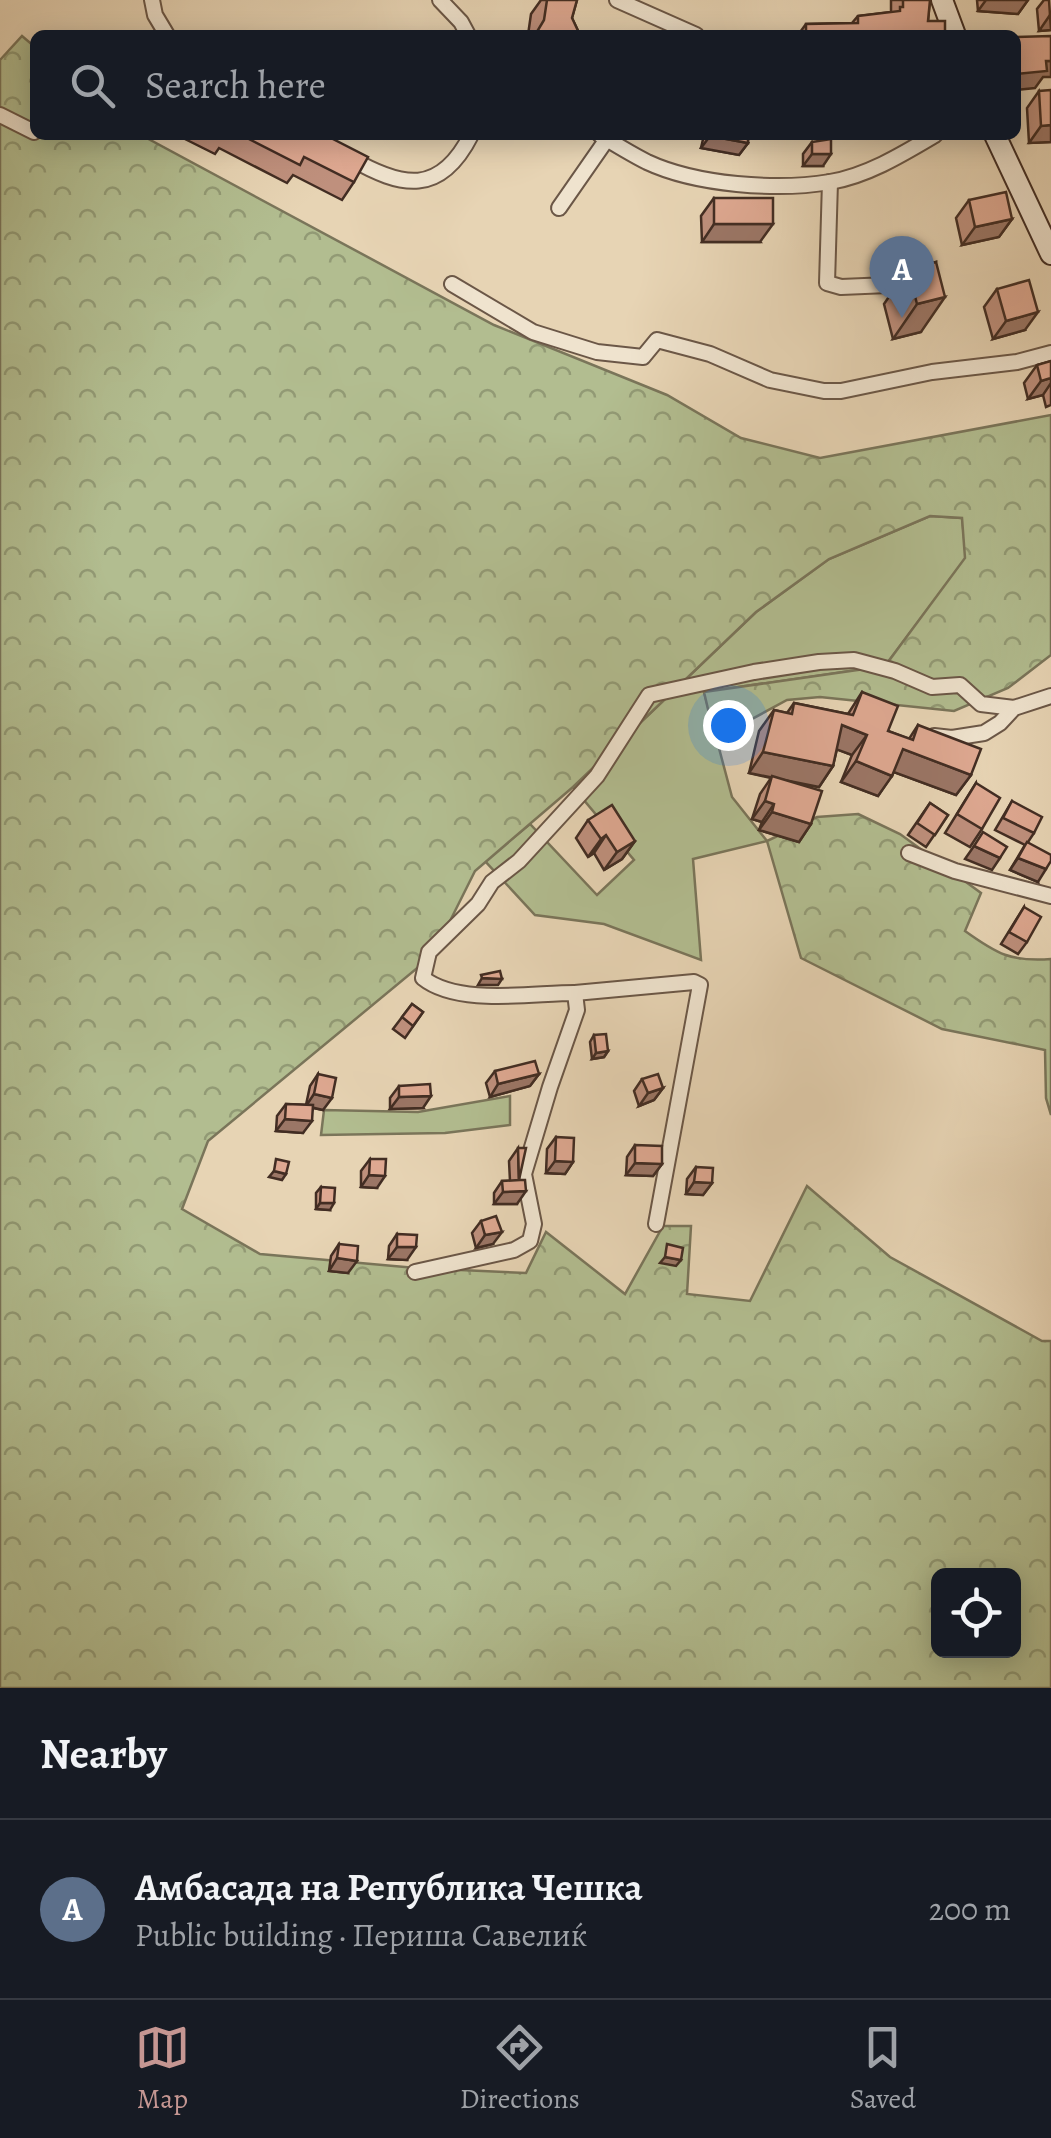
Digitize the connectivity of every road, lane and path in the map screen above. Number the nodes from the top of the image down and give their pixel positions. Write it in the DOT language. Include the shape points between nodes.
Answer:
graph roads {
  1 [pos="152,0"];
  2 [pos="440,0"];
  3 [pos="942,0"];
  4 [pos="625,1"];
  5 [pos="165,30"];
  6 [pos="465,30"];
  7 [pos="686,30"];
  8 [pos="953,30"];
  9 [pos="0,115"];
  10 [pos="30,130"];
  11 [pos="468,140"];
  12 [pos="601,140"];
  13 [pos="608,140"];
  14 [pos="926,140"];
  15 [pos="998,140"];
  16 [pos="336,150"];
  17 [pos="830,182"];
  18 [pos="559,208"];
  19 [pos="1051,254"];
  20 [pos="452,284"];
  21 [pos="912,284"];
  22 [pos="1051,353"];
  23 [pos="1051,696"];
  24 [pos="1014,708"];
  25 [pos="919,734"];
  26 [pos="909,853"];
  27 [pos="1051,896"];
  28 [pos="575,993"];
  29 [pos="656,1224"];
  30 [pos="415,1272"];
  1 -- 5 [label="street"];
  2 -- 6 [label="street"];
  3 -- 8 [label="street"];
  4 -- 7 [label="street"];
  9 -- 10 [label="street"];
  11 -- 16 [label="street" via="445,170 423,180 395,181"];
  12 -- 18 [label="street"];
  13 -- 17 [label="street" via="650,164 718,182"];
  14 -- 17 [label="street" via="871,170"];
  15 -- 19 [label="street"];
  17 -- 21 [label="street" via="827,283"];
  20 -- 22 [label="street" via="533,332 597,352 643,357 657,340 770,380 824,391"];
  23 -- 24 [label="street"];
  24 -- 25 [label="street" via="984,732 952,738"];
  24 -- 28 [label="street" via="981,704 960,684 932,686 854,660 754,672 649,696 597,776 492,882 429,952 422,970 436,988 466,994"];
  26 -- 27 [label="street"];
  28 -- 29 [label="street" via="700,985"];
  28 -- 30 [label="street" via="577,1010 524,1174 534,1224 530,1242"];
}
